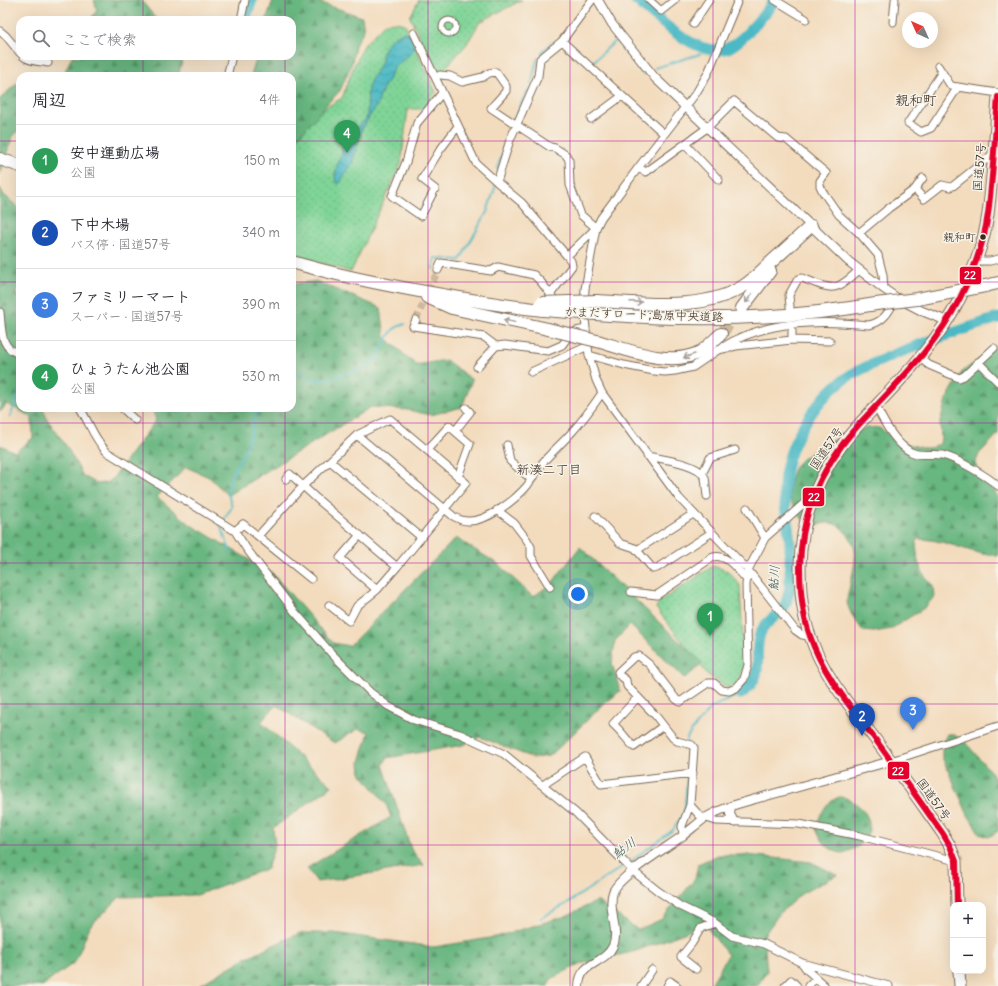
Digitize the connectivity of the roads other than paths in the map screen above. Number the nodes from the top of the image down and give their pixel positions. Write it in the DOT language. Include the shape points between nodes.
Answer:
graph roads {
  1 [pos="245,0"];
  2 [pos="592,0"];
  3 [pos="598,0"];
  4 [pos="649,0"];
  5 [pos="675,0"];
  6 [pos="708,0"];
  7 [pos="738,0"];
  8 [pos="776,0"];
  9 [pos="895,0"];
  10 [pos="242,16"];
  11 [pos="806,19"];
  12 [pos="893,22"];
  13 [pos="693,24"];
  14 [pos="0,31"];
  15 [pos="414,33"];
  16 [pos="562,41"];
  17 [pos="16,48"];
  18 [pos="37,60"];
  19 [pos="231,60"];
  20 [pos="48,64"];
  21 [pos="228,72"];
  22 [pos="440,75"];
  23 [pos="958,87"];
  24 [pos="442,93"];
  25 [pos="998,93"];
  26 [pos="622,96"];
  27 [pos="998,97"];
  28 [pos="685,108"];
  29 [pos="591,119"];
  30 [pos="517,125"];
  31 [pos="458,126"];
  32 [pos="707,128"];
  33 [pos="664,134"];
  34 [pos="685,144"];
  35 [pos="993,154"];
  36 [pos="638,168"];
  37 [pos="923,178"];
  38 [pos="719,180"];
  39 [pos="497,182"];
  40 [pos="915,190"];
  41 [pos="811,226"];
  42 [pos="596,228"];
  43 [pos="859,233"];
  44 [pos="801,235"];
  45 [pos="566,256"];
  46 [pos="998,259"];
  47 [pos="976,261"];
  48 [pos="296,263"];
  49 [pos="438,270"];
  50 [pos="859,270"];
  51 [pos="998,283"];
  52 [pos="408,289"];
  53 [pos="884,289"];
  54 [pos="897,298"];
  55 [pos="544,303"];
  56 [pos="584,306"];
  57 [pos="790,307"];
  58 [pos="742,308"];
  59 [pos="0,312"];
  60 [pos="416,320"];
  61 [pos="947,321"];
  62 [pos="586,329"];
  63 [pos="792,331"];
  64 [pos="721,334"];
  65 [pos="792,340"];
  66 [pos="830,341"];
  67 [pos="592,343"];
  68 [pos="496,346"];
  69 [pos="994,348"];
  70 [pos="718,350"];
  71 [pos="16,352"];
  72 [pos="589,355"];
  73 [pos="920,358"];
  74 [pos="978,362"];
  75 [pos="477,366"];
  76 [pos="531,372"];
  77 [pos="998,382"];
  78 [pos="602,393"];
  79 [pos="876,406"];
  80 [pos="466,408"];
  81 [pos="83,412"];
  82 [pos="126,412"];
  83 [pos="135,420"];
  84 [pos="455,431"];
  85 [pos="357,435"];
  86 [pos="507,444"];
  87 [pos="427,450"];
  88 [pos="735,450"];
  89 [pos="648,456"];
  90 [pos="330,461"];
  91 [pos="702,474"];
  92 [pos="458,477"];
  93 [pos="286,479"];
  94 [pos="531,479"];
  95 [pos="303,486"];
  96 [pos="998,486"];
  97 [pos="707,496"];
  98 [pos="812,498"];
  99 [pos="747,508"];
  100 [pos="444,510"];
  101 [pos="497,510"];
  102 [pos="693,514"];
  103 [pos="594,516"];
  104 [pos="235,531"];
  105 [pos="711,532"];
  106 [pos="360,534"];
  107 [pos="258,536"];
  108 [pos="422,537"];
  109 [pos="765,538"];
  110 [pos="637,550"];
  111 [pos="397,567"];
  112 [pos="748,570"];
  113 [pos="311,579"];
  114 [pos="747,580"];
  115 [pos="550,587"];
  116 [pos="377,590"];
  117 [pos="631,592"];
  118 [pos="329,605"];
  119 [pos="810,636"];
  120 [pos="638,697"];
  121 [pos="663,726"];
  122 [pos="998,726"];
  123 [pos="891,761"];
  124 [pos="689,773"];
  125 [pos="543,785"];
  126 [pos="690,805"];
  127 [pos="731,806"];
  128 [pos="706,818"];
  129 [pos="734,822"];
  130 [pos="683,836"];
  131 [pos="956,861"];
  132 [pos="631,869"];
  133 [pos="957,902"];
  134 [pos="715,923"];
  135 [pos="802,962"];
  136 [pos="696,969"];
  137 [pos="652,970"];
  138 [pos="959,974"];
  139 [pos="816,978"];
  140 [pos="579,986"];
  141 [pos="642,986"];
  142 [pos="667,986"];
  143 [pos="677,986"];
  144 [pos="785,986"];
  145 [pos="797,986"];
  146 [pos="808,986"];
  147 [pos="825,986"];
  148 [pos="889,986"];
  149 [pos="960,986"];
  1 -- 10 [label="street"];
  2 -- 16 [label="street"];
  3 -- 28 [label="street" via="612,24 656,78"];
  4 -- 5 [label="street" via="661,10"];
  6 -- 13 [label="street"];
  7 -- 28 [label="street" via="708,73"];
  8 -- 11 [label="street"];
  9 -- 12 [label="street"];
  14 -- 17 [label="street"];
  15 -- 24 [label="street"];
  16 -- 26 [label="street"];
  16 -- 30 [label="street" via="540,59 538,76"];
  18 -- 20 [label="street"];
  19 -- 21 [label="street"];
  22 -- 30 [label="street" via="450,76 462,82 496,72 506,86 506,91 491,108"];
  23 -- 23 [label="street" via="951,86 940,69 908,123 921,132 930,128"];
  23 -- 25 [label="street"];
  24 -- 31 [label="street"];
  24 -- 31 [label="street" via="417,123 406,162 392,196 421,216 435,189 422,179"];
  26 -- 29 [label="street"];
  26 -- 33 [label="street"];
  27 -- 35 [label="highway, 国道57号"];
  28 -- 32 [label="street"];
  28 -- 33 [label="street"];
  30 -- 39 [label="street"];
  30 -- 42 [label="street" via="566,155 569,160 570,185 581,215"];
  31 -- 39 [label="street" via="476,163"];
  32 -- 34 [label="street"];
  32 -- 41 [label="street"];
  32 -- 43 [label="street" via="734,101 778,138 786,139 826,172 820,180 822,192 838,215"];
  33 -- 36 [label="street"];
  34 -- 36 [label="street" via="646,172"];
  34 -- 38 [label="street"];
  35 -- 40 [label="street" via="953,186 942,185 924,199"];
  35 -- 47 [label="highway, 国道57号" via="988,215"];
  36 -- 42 [label="street"];
  37 -- 40 [label="street"];
  39 -- 45 [label="street" via="522,202"];
  40 -- 43 [label="street"];
  41 -- 44 [label="highway"];
  41 -- 50 [label="street"];
  42 -- 45 [label="street"];
  42 -- 56 [label="street"];
  43 -- 53 [label="street" via="878,255"];
  55 -- 44 [label="highway, one-way, bridge" via="674,303 717,298 746,285"];
  44 -- 58 [label="highway, one-way"];
  45 -- 55 [label="street" via="572,266"];
  46 -- 47 [label="street"];
  47 -- 61 [label="highway, 国道57号"];
  48 -- 52 [label="highway, がまだすロード;島原中央道路"];
  49 -- 55 [label="street" via="441,263 491,271 498,267 531,274 538,278"];
  50 -- 53 [label="street"];
  50 -- 57 [label="street" via="846,282 832,288 798,279 789,295"];
  51 -- 55 [label="highway, がまだすロード;島原中央道路, bridge" via="917,299 796,315 684,318 596,314"];
  52 -- 55 [label="highway, がまだすロード;島原中央道路" via="502,306"];
  67 -- 52 [label="highway, one-way, bridge" via="548,329 452,308"];
  53 -- 54 [label="street"];
  54 -- 61 [label="street"];
  54 -- 70 [label="street" via="883,319 877,323 815,323 763,329 736,339"];
  55 -- 56 [label="street" via="568,307"];
  56 -- 62 [label="street"];
  59 -- 71 [label="street" via="3,344 7,349"];
  60 -- 68 [label="street" via="413,326 484,337"];
  61 -- 73 [label="highway, 国道57号"];
  62 -- 67 [label="street"];
  62 -- 68 [label="street" via="576,331 562,345 548,351"];
  63 -- 65 [label="street"];
  64 -- 67 [label="highway, one-way" via="700,352 681,358 645,355"];
  65 -- 66 [label="street"];
  65 -- 70 [label="street"];
  67 -- 72 [label="street"];
  67 -- 76 [label="street"];
  68 -- 75 [label="street"];
  69 -- 74 [label="street"];
  70 -- 72 [label="street" via="693,367 665,372 624,365"];
  72 -- 78 [label="street"];
  73 -- 74 [label="street" via="929,365 959,378"];
  73 -- 79 [label="highway, 国道57号"];
  74 -- 77 [label="street"];
  78 -- 89 [label="street"];
  78 -- 94 [label="street"];
  79 -- 96 [label="street" via="887,428 911,452 948,457 986,476"];
  79 -- 98 [label="highway, 国道57号" via="842,445"];
  80 -- 84 [label="street" via="470,412"];
  81 -- 104 [label="street" via="94,437 107,452"];
  82 -- 83 [label="street"];
  84 -- 87 [label="street" via="449,426"];
  84 -- 92 [label="street" via="470,444"];
  85 -- 87 [label="street" via="390,419"];
  85 -- 90 [label="street"];
  85 -- 100 [label="street"];
  86 -- 94 [label="street" via="510,461"];
  87 -- 92 [label="street"];
  88 -- 91 [label="street" via="710,458"];
  89 -- 91 [label="street" via="690,466"];
  89 -- 102 [label="street"];
  90 -- 95 [label="street"];
  90 -- 108 [label="street"];
  91 -- 97 [label="street"];
  92 -- 100 [label="street" via="466,483"];
  93 -- 95 [label="street" via="290,474"];
  94 -- 101 [label="street" via="521,493"];
  95 -- 106 [label="street"];
  95 -- 107 [label="street"];
  98 -- 109 [label="street"];
  98 -- 119 [label="highway, 国道57号" via="800,555 801,596"];
  99 -- 109 [label="street"];
  100 -- 101 [label="street" via="460,520 468,521 485,517"];
  100 -- 108 [label="street"];
  101 -- 115 [label="street" via="514,523 527,540 531,547 530,556"];
  102 -- 105 [label="street"];
  102 -- 110 [label="street"];
  103 -- 110 [label="street" via="620,543"];
  104 -- 107 [label="street" via="243,524"];
  104 -- 125 [label="street" via="295,612 331,654 370,692 388,706 414,720 460,734 504,754"];
  105 -- 110 [label="street" via="655,568 651,568"];
  105 -- 112 [label="street"];
  106 -- 111 [label="street"];
  106 -- 116 [label="street" via="337,556"];
  107 -- 113 [label="street"];
  108 -- 111 [label="street"];
  109 -- 112 [label="street"];
  111 -- 116 [label="street"];
  112 -- 114 [label="street"];
  112 -- 119 [label="street" via="798,633"];
  114 -- 117 [label="street" via="724,557 719,556 713,557 657,595"];
  114 -- 120 [label="street" via="748,665 740,684 729,691 722,690 714,683 708,683 683,701 678,701 650,666 639,656 635,656 618,673"];
  116 -- 118 [label="street" via="357,606 349,621"];
  119 -- 123 [label="highway, 国道57号" via="835,686"];
  120 -- 121 [label="street"];
  120 -- 121 [label="street" via="613,724 634,747"];
  121 -- 124 [label="street" via="675,740 694,748"];
  122 -- 123 [label="street"];
  123 -- 127 [label="street"];
  123 -- 131 [label="highway, 国道57号" via="944,834"];
  124 -- 125 [label="street" via="601,784 584,757"];
  124 -- 126 [label="street"];
  125 -- 132 [label="street" via="576,813"];
  126 -- 128 [label="street" via="700,816"];
  126 -- 130 [label="street" via="682,826"];
  127 -- 128 [label="street"];
  127 -- 129 [label="street" via="730,814"];
  128 -- 129 [label="street"];
  128 -- 130 [label="street"];
  129 -- 131 [label="street" via="800,824 860,836"];
  130 -- 132 [label="street"];
  131 -- 133 [label="highway, 国道57号"];
  132 -- 134 [label="street" via="680,906"];
  132 -- 140 [label="street" via="615,888 612,896 615,938 613,946 604,957 584,970"];
  134 -- 135 [label="street" via="732,936 764,944"];
  134 -- 136 [label="street" via="701,928 681,957"];
  135 -- 139 [label="street"];
  135 -- 148 [label="street"];
  137 -- 141 [label="street"];
  138 -- 149 [label="highway"];
  139 -- 146 [label="street"];
  139 -- 147 [label="street"];
  142 -- 143 [label="street" via="670,981"];
  144 -- 145 [label="street" via="790,980"];
}
